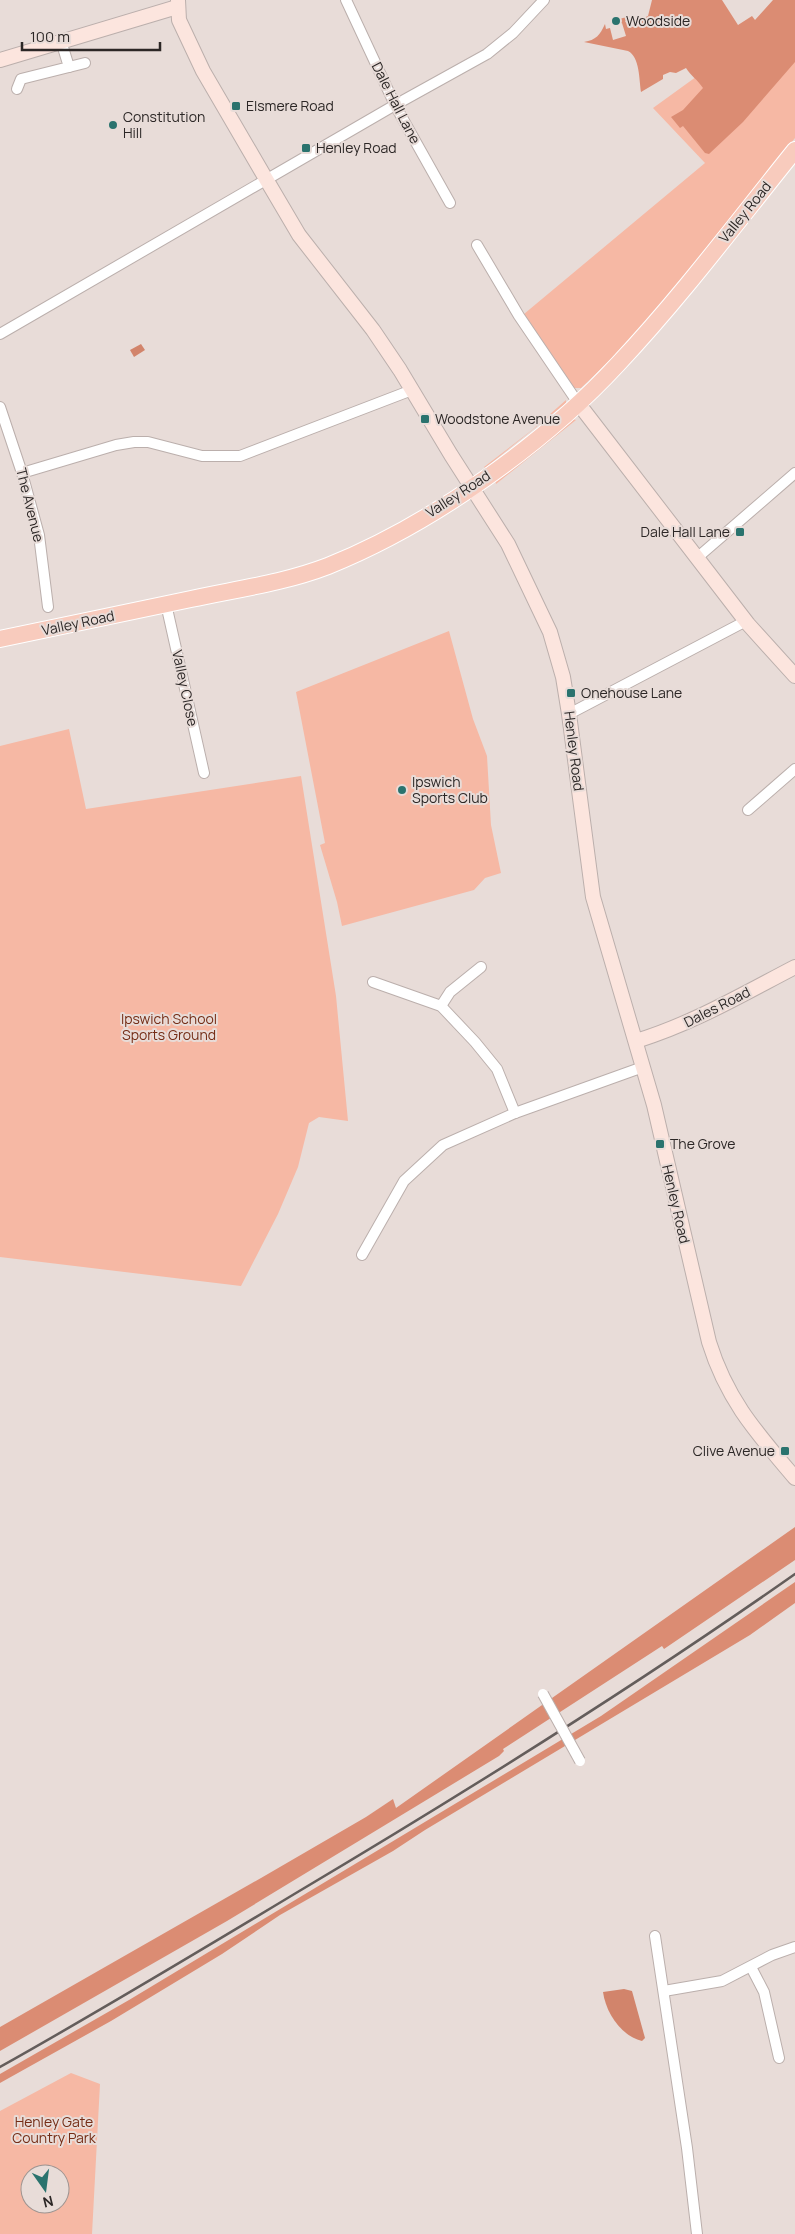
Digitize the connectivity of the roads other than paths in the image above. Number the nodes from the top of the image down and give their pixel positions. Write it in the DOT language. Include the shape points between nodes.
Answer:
graph roads {
  1 [pos="346,0"];
  2 [pos="544,0"];
  3 [pos="177,4"];
  4 [pos="61,41"];
  5 [pos="0,60"];
  6 [pos="85,63"];
  7 [pos="69,67"];
  8 [pos="17,89"];
  9 [pos="395,105"];
  10 [pos="795,150"];
  11 [pos="266,179"];
  12 [pos="450,203"];
  13 [pos="477,245"];
  14 [pos="0,334"];
  15 [pos="412,390"];
  16 [pos="578,403"];
  17 [pos="0,406"];
  18 [pos="22,473"];
  19 [pos="795,473"];
  20 [pos="472,487"];
  21 [pos="698,557"];
  22 [pos="166,604"];
  23 [pos="48,607"];
  24 [pos="746,621"];
  25 [pos="0,639"];
  26 [pos="795,676"];
  27 [pos="570,714"];
  28 [pos="795,770"];
  29 [pos="204,773"];
  30 [pos="748,810"];
  31 [pos="481,967"];
  32 [pos="795,968"];
  33 [pos="372,982"];
  34 [pos="440,1006"];
  35 [pos="636,1041"];
  36 [pos="643,1067"];
  37 [pos="515,1113"];
  38 [pos="362,1254"];
  39 [pos="795,1478"];
  40 [pos="543,1694"];
  41 [pos="580,1761"];
  42 [pos="655,1936"];
  43 [pos="795,1947"];
  44 [pos="751,1967"];
  45 [pos="664,1991"];
  46 [pos="779,2058"];
  47 [pos="697,2234"];
  1 -- 9 [label="street, Dale Hall Lane"];
  2 -- 9 [label="street" via="513,33 487,54"];
  3 -- 4 [label="street"];
  3 -- 11 [label="street, Henley Road" via="179,20 203,71"];
  4 -- 5 [label="street"];
  4 -- 7 [label="street"];
  6 -- 7 [label="street"];
  7 -- 8 [label="street" via="21,79"];
  9 -- 11 [label="street"];
  9 -- 12 [label="street, Dale Hall Lane"];
  10 -- 16 [label="main road, Valley Road" via="659,319"];
  11 -- 14 [label="street"];
  11 -- 15 [label="street, Henley Road" via="300,235 373,330"];
  13 -- 16 [label="street"];
  15 -- 18 [label="street" via="240,456 202,456 148,442 134,442"];
  15 -- 20 [label="street, Henley Road"];
  16 -- 20 [label="main road, Valley Road"];
  16 -- 21 [label="street"];
  17 -- 18 [label="street, The Avenue"];
  18 -- 23 [label="street, The Avenue" via="39,535"];
  19 -- 21 [label="street"];
  20 -- 22 [label="main road, Valley Road" via="397,532 328,566 297,577"];
  20 -- 27 [label="street, Henley Road" via="508,544 543,616 559,660"];
  21 -- 24 [label="street"];
  22 -- 25 [label="main road, Valley Road"];
  22 -- 29 [label="street, Valley Close"];
  24 -- 26 [label="street"];
  24 -- 27 [label="street"];
  27 -- 35 [label="street, Henley Road" via="593,897"];
  28 -- 30 [label="street"];
  31 -- 34 [label="street" via="450,992"];
  32 -- 35 [label="street, Dales Road" via="690,1021"];
  33 -- 34 [label="street"];
  34 -- 37 [label="street" via="497,1069"];
  35 -- 36 [label="street, Henley Road"];
  36 -- 37 [label="street"];
  36 -- 39 [label="street, Henley Road" via="716,1363 738,1408"];
  37 -- 38 [label="street" via="443,1145 422,1164 404,1181"];
  40 -- 41 [label="street, bridge"];
  42 -- 45 [label="street"];
  43 -- 44 [label="street"];
  44 -- 45 [label="street" via="722,1981"];
  44 -- 46 [label="street" via="766,1998"];
  45 -- 47 [label="street"];
}
